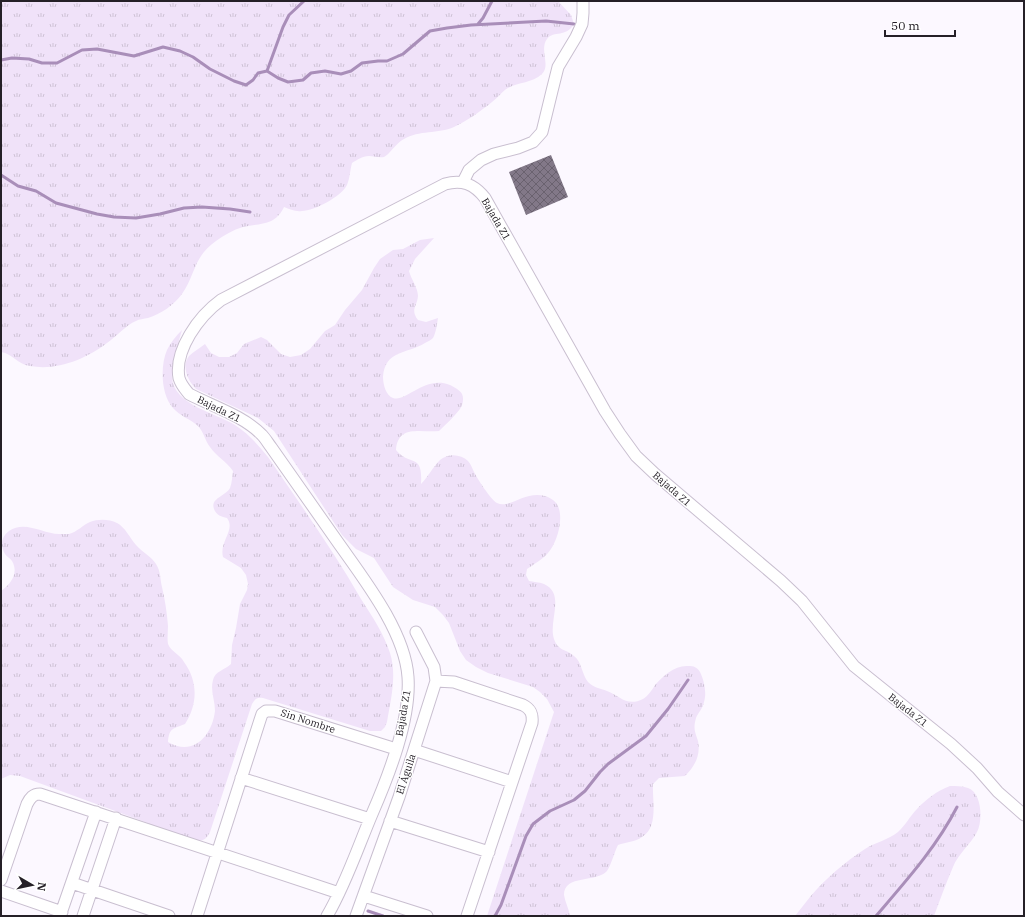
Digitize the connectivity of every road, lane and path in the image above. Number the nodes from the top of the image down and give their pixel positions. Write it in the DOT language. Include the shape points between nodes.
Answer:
graph roads {
  1 [pos="583,1"];
  2 [pos="462,182"];
  3 [pos="416,632"];
  4 [pos="436,681"];
  5 [pos="396,749"];
  6 [pos="414,750"];
  7 [pos="241,778"];
  8 [pos="512,782"];
  9 [pos="96,812"];
  10 [pos="1024,815"];
  11 [pos="116,818"];
  12 [pos="370,819"];
  13 [pos="390,821"];
  14 [pos="217,852"];
  15 [pos="489,852"];
  16 [pos="1,880"];
  17 [pos="72,883"];
  18 [pos="92,890"];
  19 [pos="1,891"];
  20 [pos="339,893"];
  21 [pos="364,896"];
  22 [pos="61,914"];
  23 [pos="83,916"];
  24 [pos="169,916"];
  25 [pos="197,916"];
  26 [pos="327,916"];
  27 [pos="356,916"];
  28 [pos="427,916"];
  29 [pos="467,916"];
  1 -- 2 [label="street" via="582,24 558,67 542,132 533,142 481,160 469,170"];
  2 -- 5 [label="street, Bajada Z1" via="445,184 210,307 184,346 179,369 180,380 189,394 239,419 262,435 379,603 400,642 408,677 406,712"];
  2 -- 10 [label="street, Bajada Z1" via="479,190 485,198 605,411 636,456 782,581 806,606 854,666 951,744"];
  3 -- 4 [label="street" via="434,667"];
  4 -- 6 [label="street, El Águila"];
  4 -- 8 [label="street" via="454,682 528,707 533,717 532,722"];
  5 -- 7 [label="street, Sin Nombre" via="275,711 266,711 260,720"];
  5 -- 12 [label="street, El Águila" via="386,782"];
  6 -- 8 [label="street"];
  6 -- 13 [label="street, El Águila"];
  7 -- 12 [label="street"];
  7 -- 14 [label="street, Sin Nombre"];
  8 -- 15 [label="street"];
  9 -- 11 [label="street"];
  9 -- 16 [label="street" via="45,795 34,794 27,804"];
  9 -- 17 [label="street"];
  11 -- 14 [label="street"];
  11 -- 18 [label="street"];
  12 -- 20 [label="street, El Águila"];
  13 -- 15 [label="street"];
  13 -- 21 [label="street, El Águila"];
  14 -- 20 [label="street"];
  14 -- 25 [label="street, Sin Nombre"];
  15 -- 29 [label="street"];
  17 -- 18 [label="street"];
  17 -- 22 [label="street"];
  18 -- 23 [label="street"];
  18 -- 24 [label="street"];
  19 -- 22 [label="street"];
  20 -- 26 [label="street, El Águila"];
  21 -- 27 [label="street, El Águila"];
  21 -- 28 [label="street"];
}
